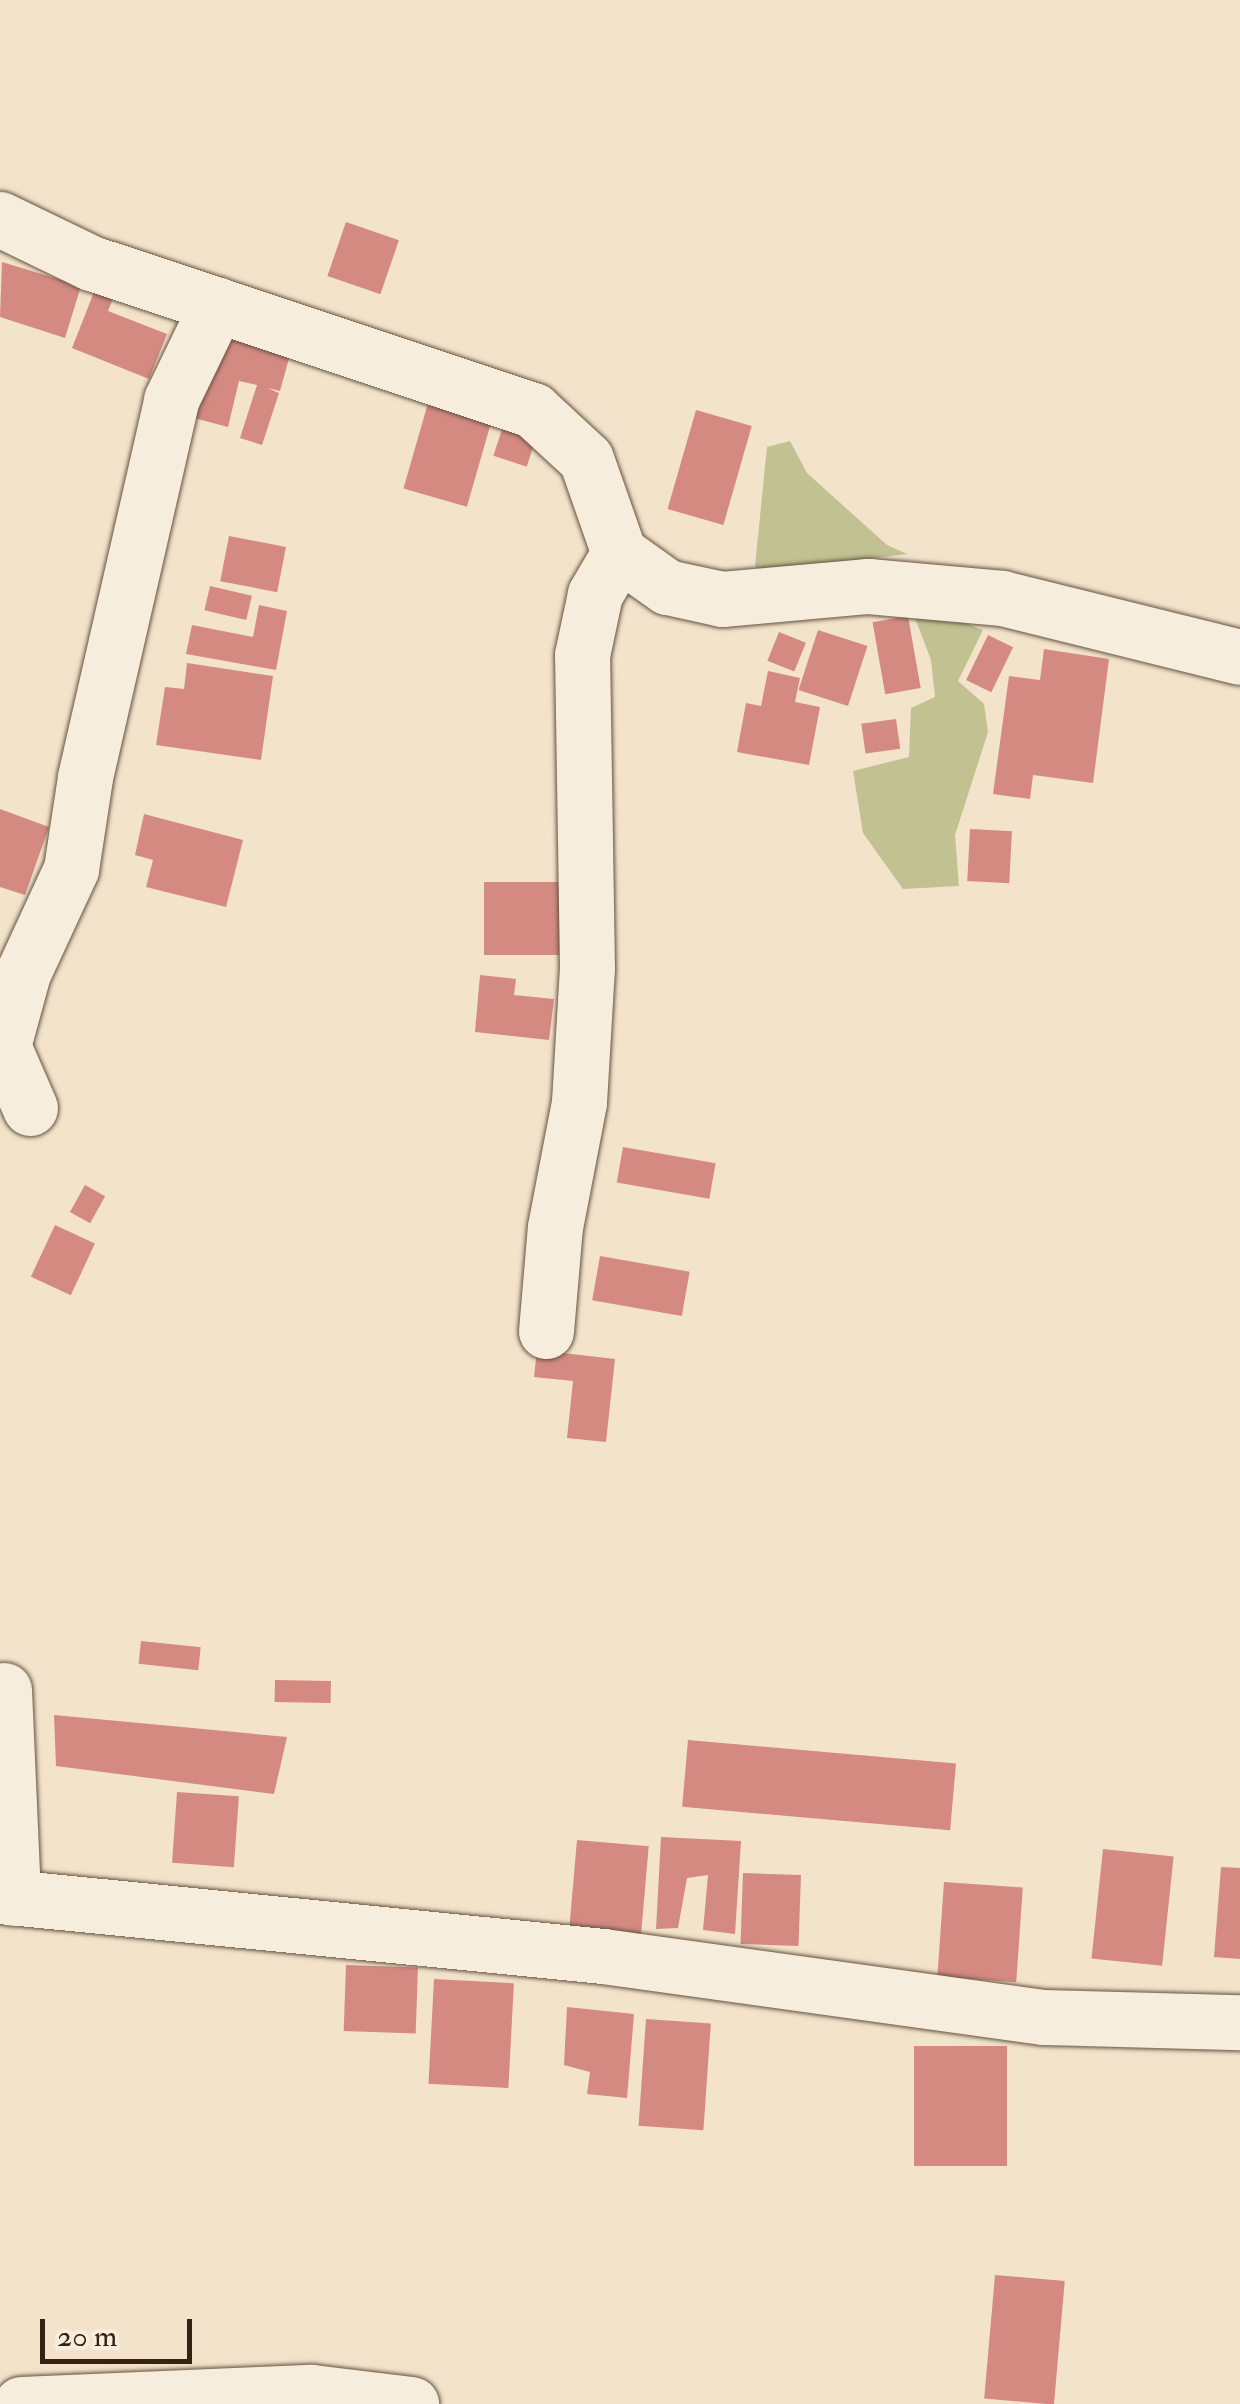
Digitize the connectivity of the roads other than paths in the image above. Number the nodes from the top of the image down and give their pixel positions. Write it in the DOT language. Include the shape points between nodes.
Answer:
graph roads {
  1 [pos="0,219"];
  2 [pos="217,305"];
  3 [pos="619,553"];
  4 [pos="1240,656"];
  5 [pos="30,1108"];
  6 [pos="546,1331"];
  7 [pos="4,1690"];
  8 [pos="7,1897"];
  9 [pos="1240,2022"];
  10 [pos="21,2404"];
  11 [pos="411,2404"];
  1 -- 2 [label="street" via="91,263"];
  2 -- 3 [label="street" via="533,410 586,459"];
  2 -- 5 [label="street" via="171,400 70,869 23,973 3,1046"];
  3 -- 4 [label="street" via="668,587 722,599 868,586 1002,598"];
  3 -- 6 [label="street" via="596,594 582,655 586,968 579,1102 555,1227"];
  7 -- 8 [label="street"];
  8 -- 9 [label="street" via="604,1956 1043,2017"];
  10 -- 11 [label="street" via="312,2392"];
}
